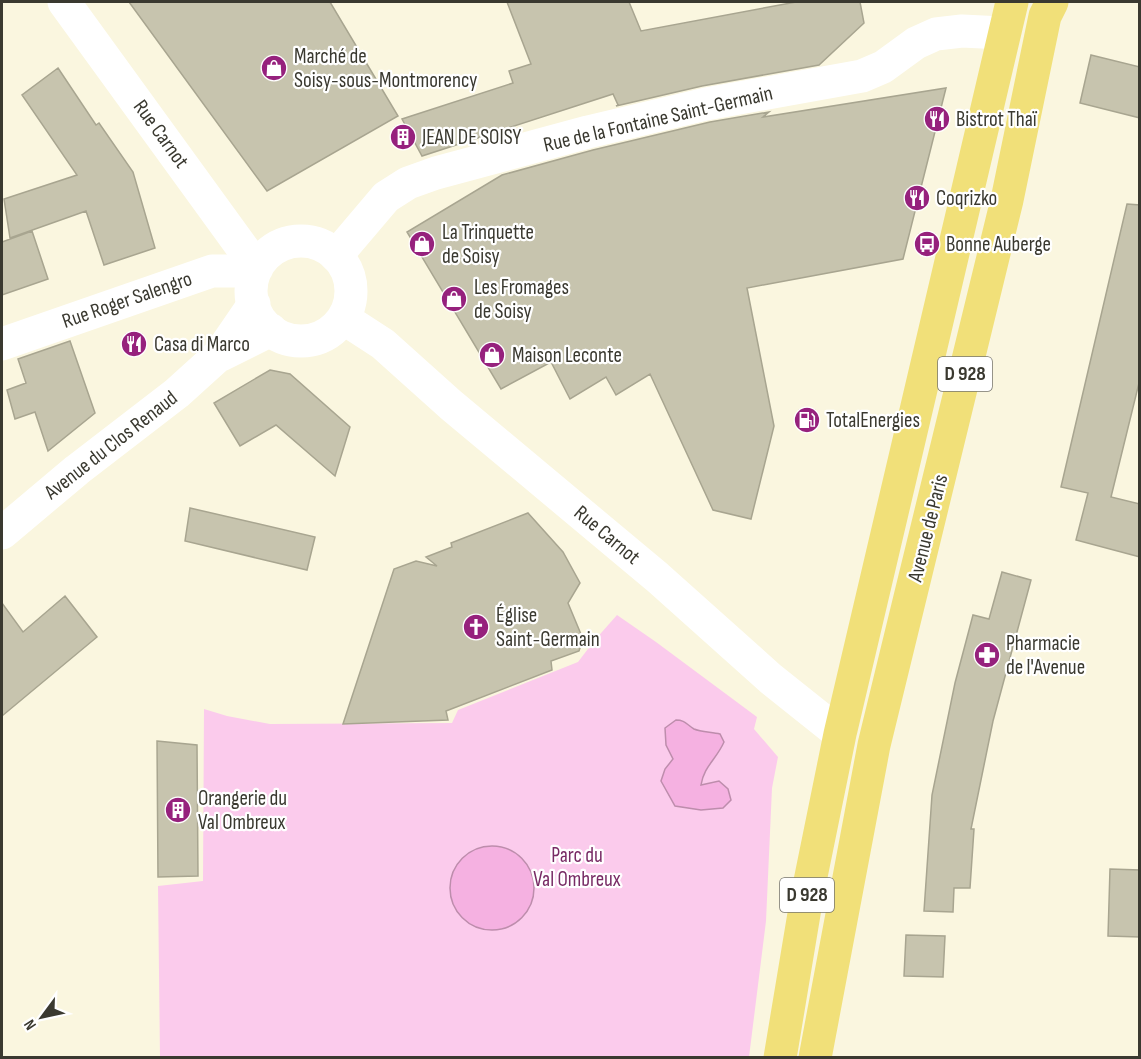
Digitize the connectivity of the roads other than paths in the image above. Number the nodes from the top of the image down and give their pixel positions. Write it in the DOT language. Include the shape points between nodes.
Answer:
graph roads {
  1 [pos="64,2"];
  2 [pos="1012,2"];
  3 [pos="1052,2"];
  4 [pos="1003,33"];
  5 [pos="336,256"];
  6 [pos="256,269"];
  7 [pos="262,317"];
  8 [pos="343,318"];
  9 [pos="2,344"];
  10 [pos="2,533"];
  11 [pos="840,734"];
  12 [pos="874,745"];
  13 [pos="780,1058"];
  14 [pos="815,1058"];
  1 -- 6 [label="street, Rue Carnot"];
  2 -- 4 [label="main road, Avenue de Paris / D 928"];
  3 -- 12 [label="main road, Avenue de Paris / D 928" via="1045,16 1007,200"];
  4 -- 5 [label="street, Rue de la Fontaine Saint-Germain" via="936,34 862,76 706,104 436,173 408,183 386,197"];
  4 -- 11 [label="main road, Avenue de Paris / D 928"];
  5 -- 6 [label="street" via="321,244 292,242 278,246"];
  5 -- 8 [label="street" via="349,278 351,292"];
  6 -- 7 [label="street" via="252,285"];
  6 -- 9 [label="street, Rue Roger Salengro" via="212,270"];
  7 -- 8 [label="street" via="296,340 328,333"];
  7 -- 10 [label="street, Avenue du Clos Renaud" via="177,393"];
  8 -- 11 [label="street, Rue Carnot" via="383,344"];
  11 -- 12 [label="street, Rue Carnot"];
  11 -- 13 [label="main road, Avenue de Paris / D 928"];
  12 -- 14 [label="main road, Avenue de Paris / D 928"];
}
